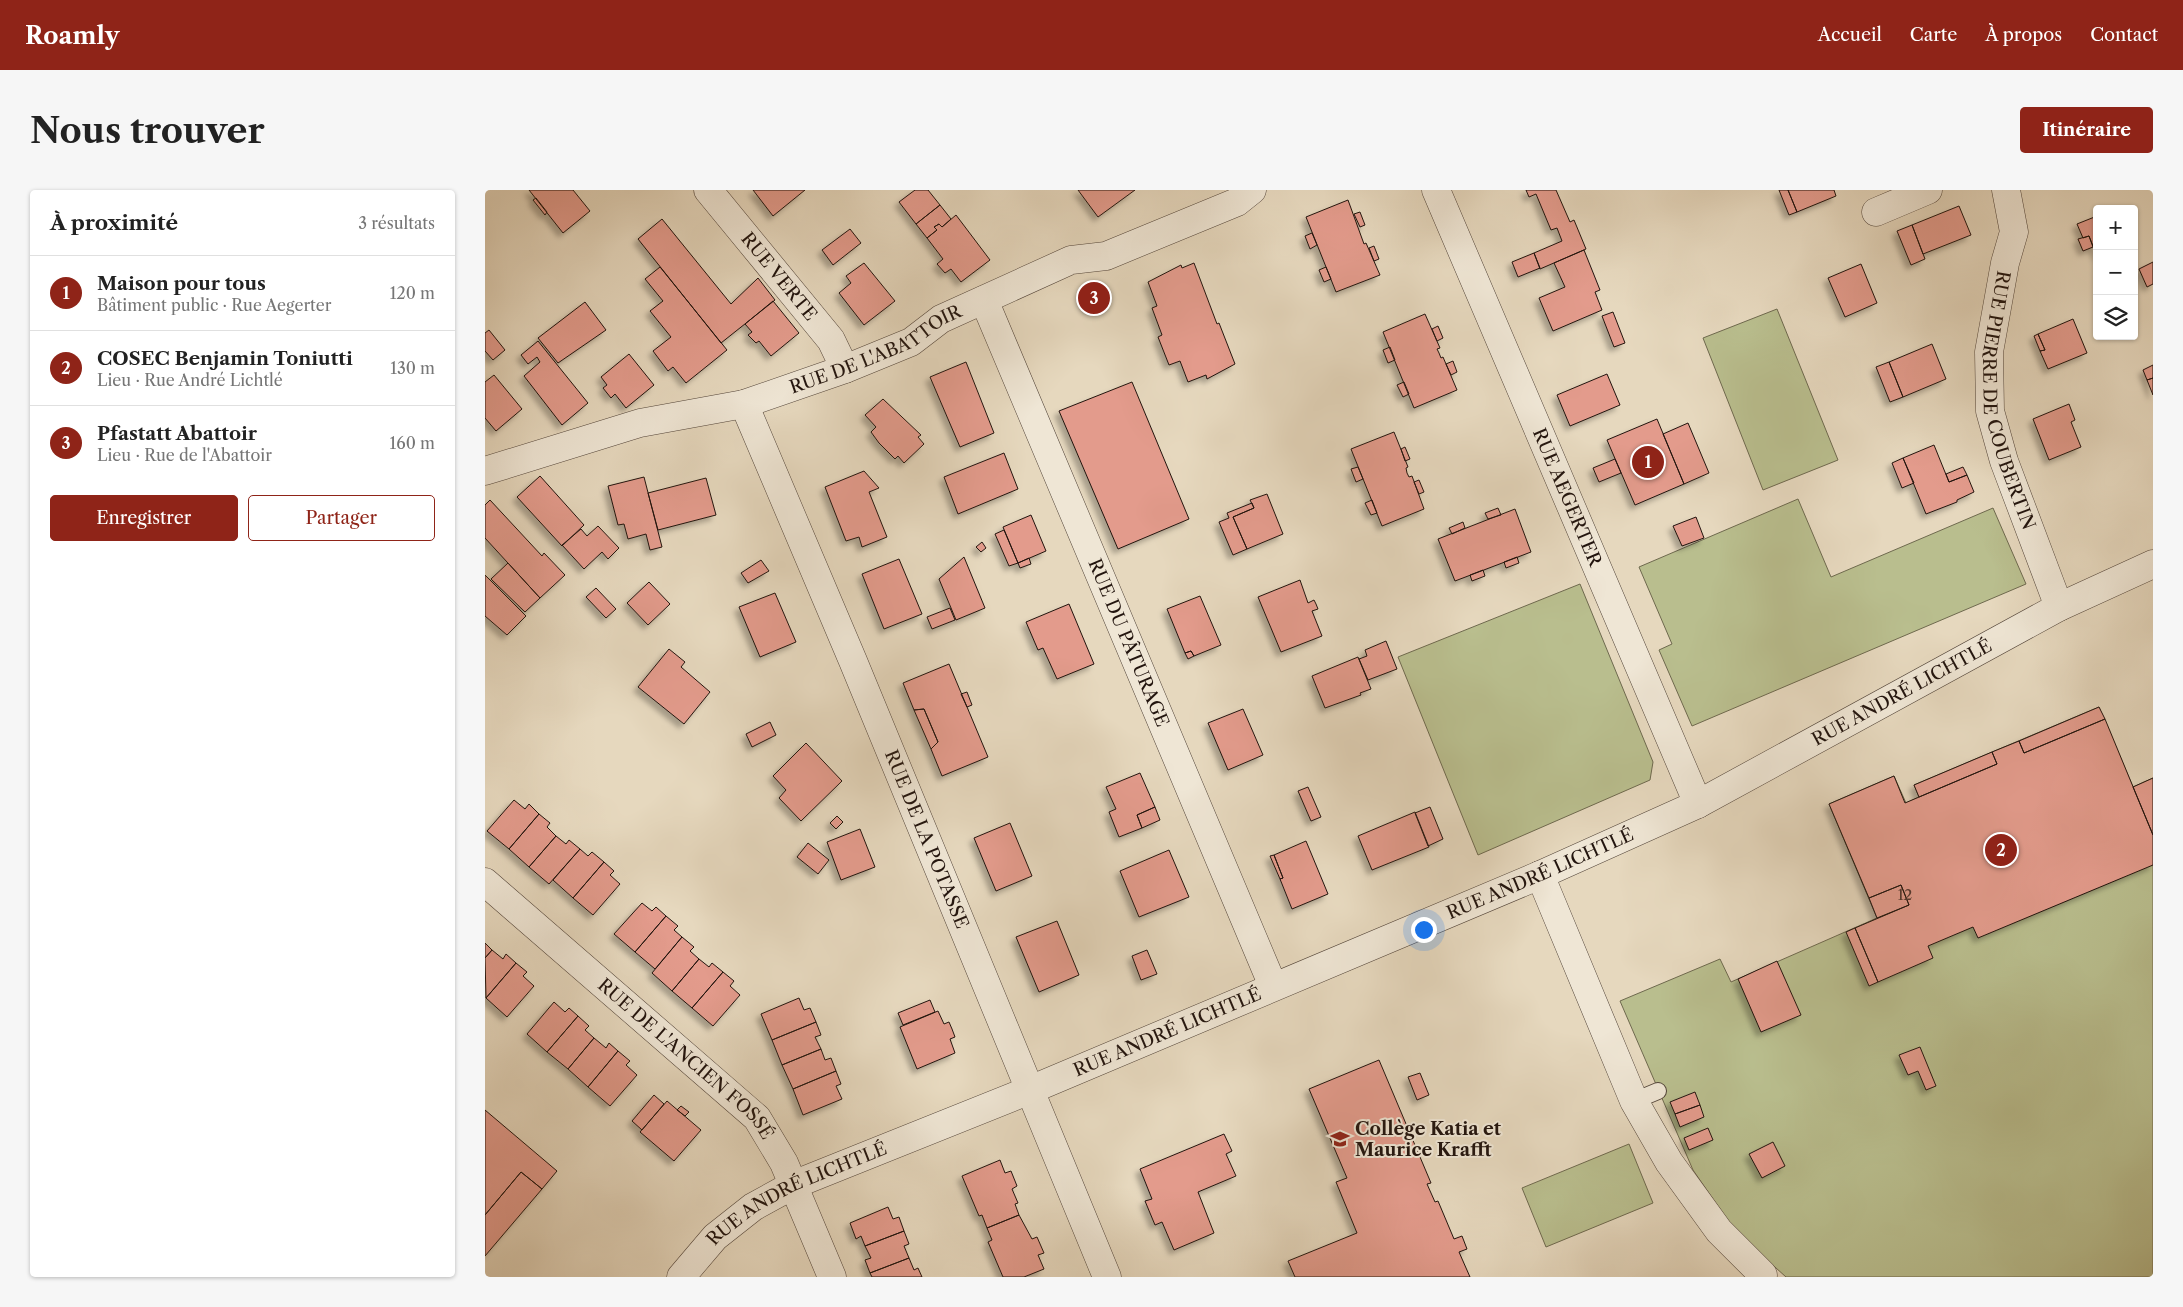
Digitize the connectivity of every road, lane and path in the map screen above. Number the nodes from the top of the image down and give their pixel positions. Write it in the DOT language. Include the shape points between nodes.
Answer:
graph roads {
  1 [pos="708,190"];
  2 [pos="1252,190"];
  3 [pos="1436,190"];
  4 [pos="1928,190"];
  5 [pos="2006,190"];
  6 [pos="1876,212"];
  7 [pos="984,300"];
  8 [pos="845,369"];
  9 [pos="744,404"];
  10 [pos="485,471"];
  11 [pos="2153,564"];
  12 [pos="2059,607"];
  13 [pos="1698,804"];
  14 [pos="1540,874"];
  15 [pos="485,882"];
  16 [pos="1273,986"];
  17 [pos="1030,1090"];
  18 [pos="793,1185"];
  19 [pos="1763,1276"];
  20 [pos="681,1277"];
  21 [pos="832,1277"];
  22 [pos="1107,1277"];
  1 -- 8 [label="street, RUE VERTE" via="831,340"];
  2 -- 7 [label="street, RUE DE L'ABATTOIR" via="1237,202 1106,256 1071,260"];
  3 -- 13 [label="street, RUE AEGERTER"];
  4 -- 6 [label="street"];
  5 -- 12 [label="street, RUE PIERRE DE COUBERTIN" via="2014,232 1989,352 1990,411 2004,461"];
  7 -- 8 [label="street, RUE DE L'ABATTOIR" via="941,319 911,342"];
  7 -- 16 [label="street, RUE DU PÂTURAGE"];
  8 -- 9 [label="street, RUE DE L'ABATTOIR"];
  9 -- 10 [label="street, RUE DE L'ABATTOIR" via="640,423"];
  9 -- 17 [label="street, RUE DE LA POTASSE"];
  11 -- 12 [label="street, RUE ANDRÉ LICHTLÉ"];
  12 -- 13 [label="street, RUE ANDRÉ LICHTLÉ"];
  13 -- 14 [label="street, RUE ANDRÉ LICHTLÉ"];
  14 -- 16 [label="street, RUE ANDRÉ LICHTLÉ"];
  14 -- 19 [label="street" via="1646,1096 1669,1162 1719,1231"];
  15 -- 18 [label="street, RUE DE L'ANCIEN FOSSÉ" via="757,1118"];
  16 -- 17 [label="street, RUE ANDRÉ LICHTLÉ"];
  17 -- 18 [label="street, RUE ANDRÉ LICHTLÉ"];
  17 -- 22 [label="street, RUE DE LA POTASSE"];
  18 -- 20 [label="street, RUE ANDRÉ LICHTLÉ" via="753,1207 715,1237"];
  18 -- 21 [label="street, RUE DE L'ANCIEN FOSSÉ"];
}
